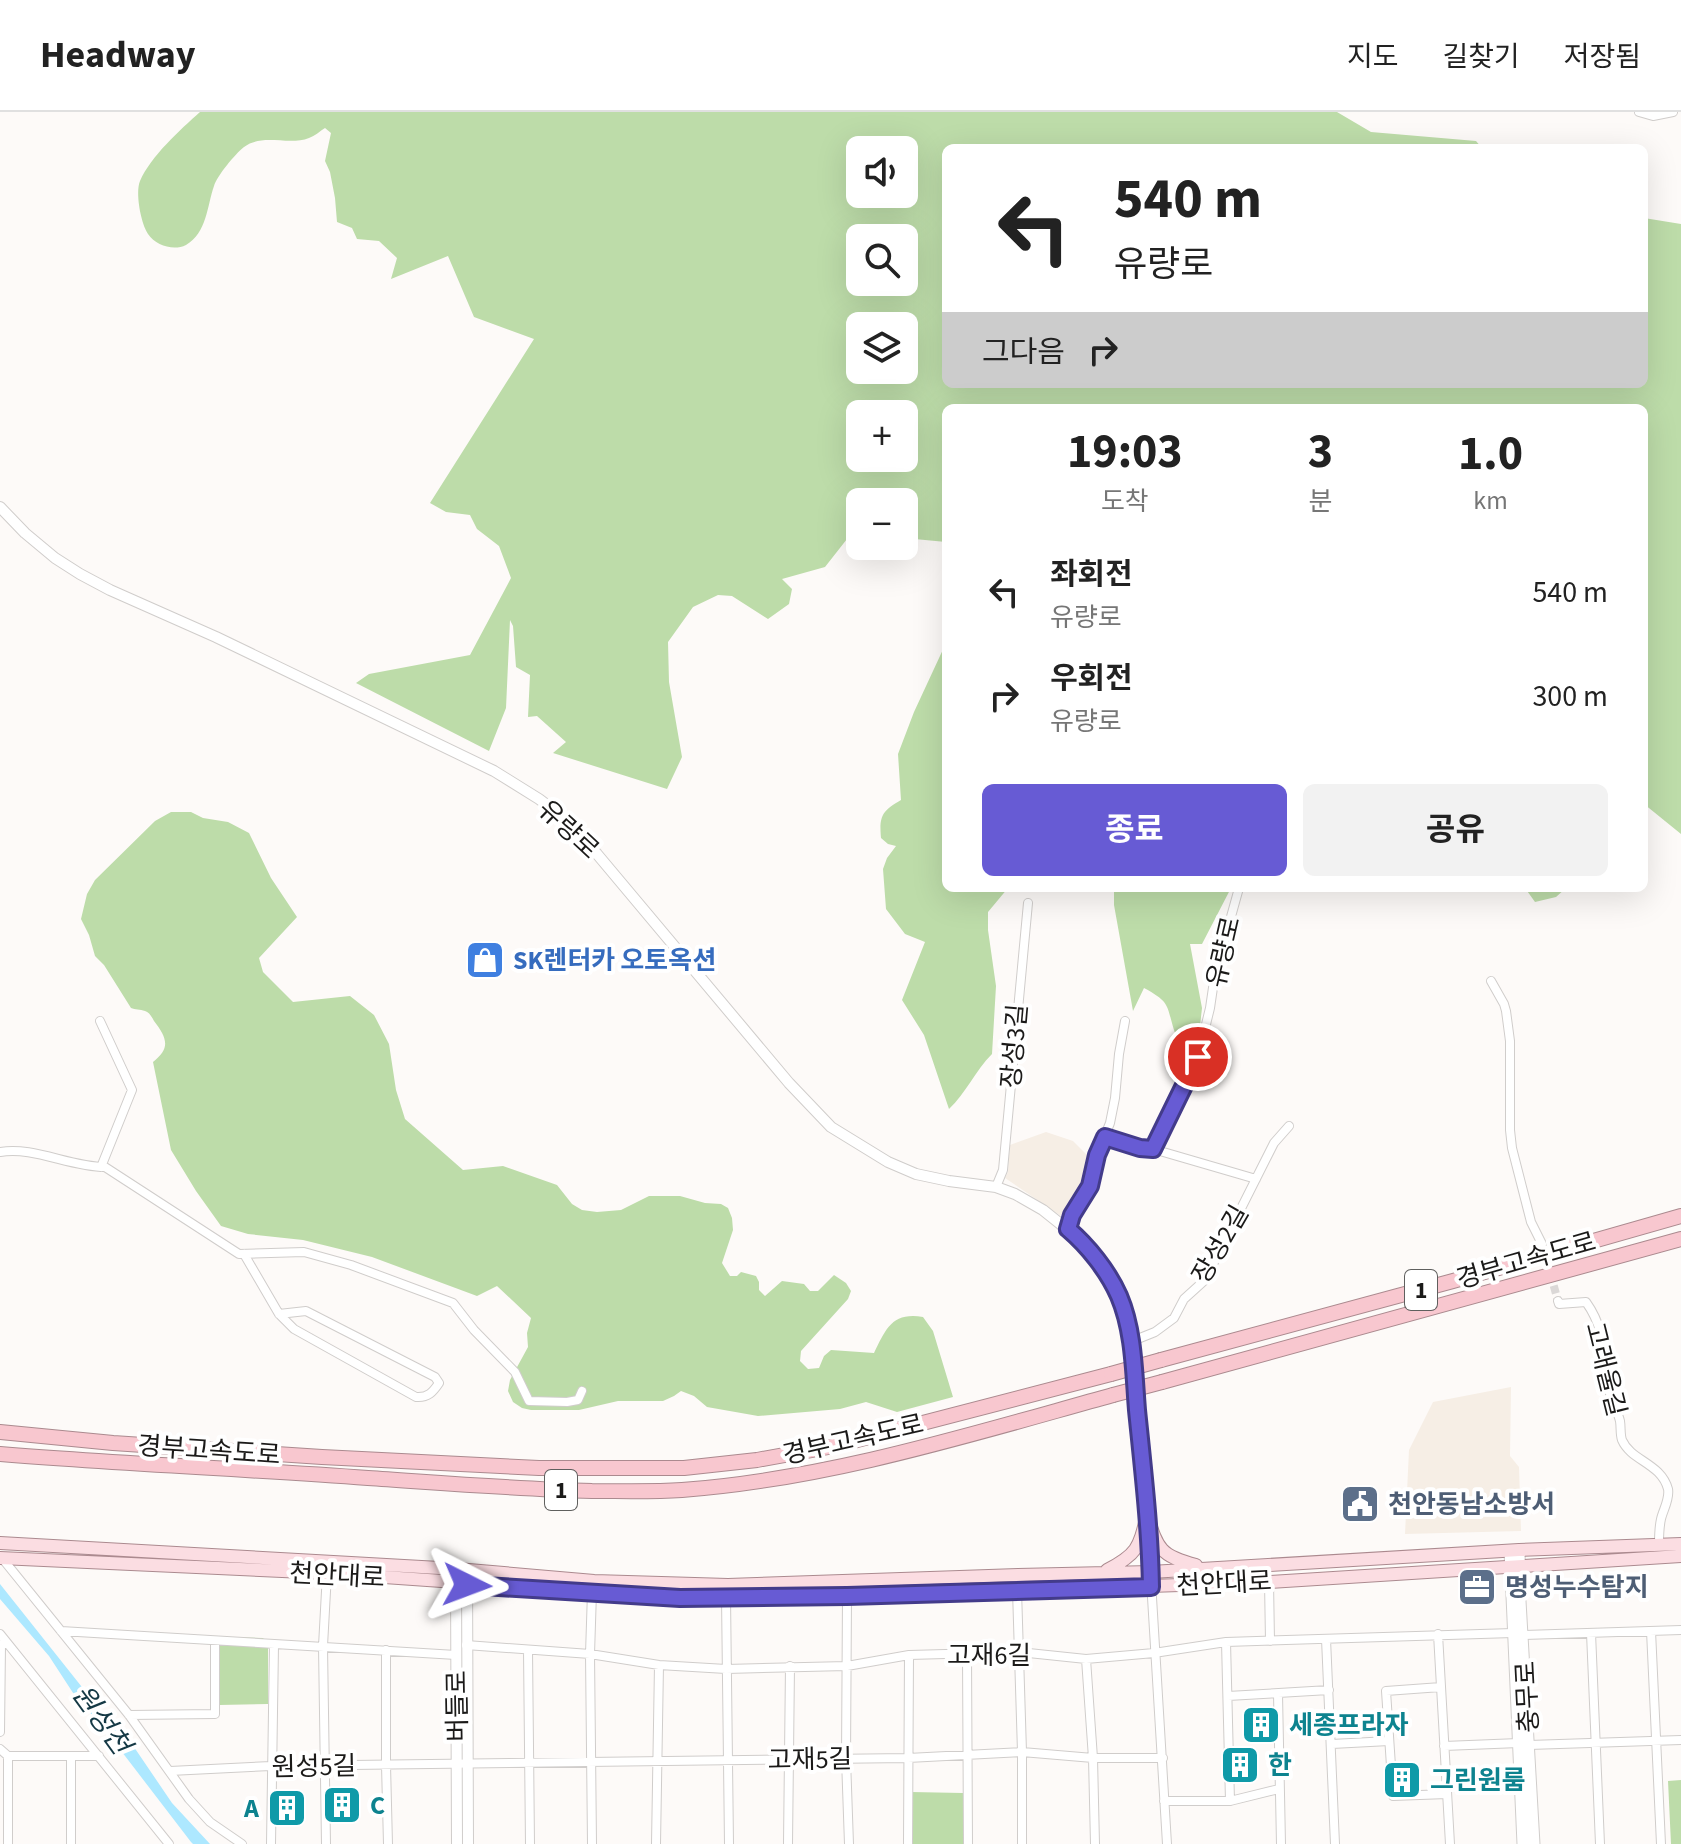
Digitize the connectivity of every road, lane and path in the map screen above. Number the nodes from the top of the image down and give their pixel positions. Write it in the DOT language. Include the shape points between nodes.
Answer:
graph roads {
  1 [pos="1639,112"];
  2 [pos="1673,112"];
  3 [pos="0,507"];
  4 [pos="1238,892"];
  5 [pos="1028,903"];
  6 [pos="1491,981"];
  7 [pos="100,1021"];
  8 [pos="1125,1021"];
  9 [pos="1289,1126"];
  10 [pos="1105,1137"];
  11 [pos="1153,1149"];
  12 [pos="0,1152"];
  13 [pos="101,1167"];
  14 [pos="1256,1179"];
  15 [pos="996,1187"];
  16 [pos="1681,1216"];
  17 [pos="1068,1229"];
  18 [pos="1681,1239"];
  19 [pos="1542,1244"];
  20 [pos="244,1254"];
  21 [pos="1558,1301"];
  22 [pos="279,1314"];
  23 [pos="1130,1342"];
  24 [pos="582,1391"];
  25 [pos="0,1432"];
  26 [pos="0,1454"];
  27 [pos="1147,1515"];
  28 [pos="0,1543"];
  29 [pos="1659,1544"];
  30 [pos="1681,1544"];
  31 [pos="1514,1551"];
  32 [pos="1681,1556"];
  33 [pos="1,1558"];
  34 [pos="1515,1566"];
  35 [pos="1213,1569"];
  36 [pos="1151,1572"];
  37 [pos="327,1573"];
  38 [pos="1102,1573"];
  39 [pos="462,1577"];
  40 [pos="1269,1582"];
  41 [pos="1151,1587"];
  42 [pos="1017,1590"];
  43 [pos="592,1592"];
  44 [pos="847,1596"];
  45 [pos="726,1597"];
  46 [pos="1681,1630"];
  47 [pos="61,1631"];
  48 [pos="1651,1631"];
  49 [pos="1591,1633"];
  50 [pos="1438,1634"];
  51 [pos="1518,1634"];
  52 [pos="3,1638"];
  53 [pos="1326,1639"];
  54 [pos="215,1641"];
  55 [pos="1270,1641"];
  56 [pos="1226,1642"];
  57 [pos="274,1645"];
  58 [pos="466,1645"];
  59 [pos="323,1646"];
  60 [pos="386,1650"];
  61 [pos="528,1650"];
  62 [pos="1019,1652"];
  63 [pos="1154,1653"];
  64 [pos="590,1654"];
  65 [pos="456,1655"];
  66 [pos="909,1655"];
  67 [pos="967,1655"];
  68 [pos="1086,1659"];
  69 [pos="659,1665"];
  70 [pos="790,1666"];
  71 [pos="847,1666"];
  72 [pos="726,1669"];
  73 [pos="1441,1687"];
  74 [pos="1329,1690"];
  75 [pos="1278,1694"];
  76 [pos="1228,1696"];
  77 [pos="129,1715"];
  78 [pos="0,1732"];
  79 [pos="1681,1740"];
  80 [pos="1389,1741"];
  81 [pos="1656,1741"];
  82 [pos="1595,1742"];
  83 [pos="1332,1744"];
  84 [pos="1524,1744"];
  85 [pos="1444,1746"];
  86 [pos="0,1749"];
  87 [pos="1022,1752"];
  88 [pos="967,1753"];
  89 [pos="8,1756"];
  90 [pos="71,1756"];
  91 [pos="99,1756"];
  92 [pos="908,1758"];
  93 [pos="1093,1758"];
  94 [pos="1163,1758"];
  95 [pos="789,1759"];
  96 [pos="846,1759"];
  97 [pos="591,1761"];
  98 [pos="658,1761"];
  99 [pos="728,1761"];
  100 [pos="528,1763"];
  101 [pos="462,1764"];
  102 [pos="386,1765"];
  103 [pos="271,1766"];
  104 [pos="325,1766"];
  105 [pos="170,1771"];
  106 [pos="1279,1789"];
  107 [pos="1447,1794"];
  108 [pos="1164,1801"];
  109 [pos="1230,1801"];
  110 [pos="8,1844"];
  111 [pos="71,1844"];
  112 [pos="169,1844"];
  113 [pos="242,1844"];
  114 [pos="271,1844"];
  115 [pos="326,1844"];
  116 [pos="388,1844"];
  117 [pos="457,1844"];
  118 [pos="468,1844"];
  119 [pos="530,1844"];
  120 [pos="592,1844"];
  121 [pos="656,1844"];
  122 [pos="729,1844"];
  123 [pos="788,1844"];
  124 [pos="849,1844"];
  125 [pos="908,1844"];
  126 [pos="968,1844"];
  127 [pos="1022,1844"];
  128 [pos="1095,1844"];
  129 [pos="1167,1844"];
  130 [pos="1281,1844"];
  131 [pos="1335,1844"];
  132 [pos="1450,1844"];
  133 [pos="1523,1844"];
  134 [pos="1534,1844"];
  135 [pos="1600,1844"];
  136 [pos="1661,1844"];
  1 -- 2 [label="street"];
  3 -- 15 [label="street, 유량로" via="80,574 494,771 539,799 597,854 831,1127 916,1174"];
  4 -- 11 [label="street, 유량로" via="1198,1057"];
  5 -- 15 [label="street, 장성3길" via="1003,1170"];
  6 -- 19 [label="street" via="1504,1004 1510,1041 1512,1148"];
  7 -- 13 [label="street" via="132,1090"];
  8 -- 10 [label="street"];
  9 -- 14 [label="street, 장성2길"];
  10 -- 11 [label="street"];
  10 -- 17 [label="street" via="1090,1186"];
  11 -- 14 [label="street"];
  12 -- 13 [label="street"];
  13 -- 20 [label="street"];
  14 -- 23 [label="street, 장성2길" via="1205,1280 1184,1299 1174,1318"];
  15 -- 17 [label="street, 유량로"];
  16 -- 25 [label="highway, 경부고속도로 / 1, bridge" via="1111,1374 834,1446 757,1460 684,1468 539,1468"];
  17 -- 23 [label="street, 유량로" via="1109,1278"];
  18 -- 26 [label="highway, 경부고속도로 / 1, bridge" via="949,1440 752,1483 680,1490 540,1490"];
  20 -- 22 [label="street"];
  20 -- 24 [label="street" via="304,1252 453,1303 515,1372 529,1401 578,1400"];
  21 -- 29 [label="street, 고래울길" via="1589,1306 1604,1343 1608,1389 1623,1441 1657,1469 1668,1488"];
  22 -- 22 [label="street" via="294,1329 416,1397 432,1392 439,1383 306,1311"];
  23 -- 27 [label="street, 유량로"];
  27 -- 35 [label="main road" via="1160,1548 1175,1560"];
  27 -- 36 [label="street, 유량로"];
  27 -- 38 [label="main road" via="1137,1549"];
  28 -- 39 [label="main road, 천안대로"];
  29 -- 30 [label="main road, 천안대로"];
  29 -- 31 [label="main road, 천안대로"];
  31 -- 34 [label="main road, 충무로"];
  31 -- 35 [label="main road, 천안대로"];
  32 -- 34 [label="main road, 천안대로"];
  33 -- 37 [label="main road, 천안대로"];
  33 -- 47 [label="street"];
  34 -- 40 [label="main road, 천안대로"];
  34 -- 51 [label="main road, 충무로"];
  35 -- 36 [label="main road, 천안대로"];
  36 -- 38 [label="main road, 천안대로"];
  36 -- 41 [label="street"];
  37 -- 39 [label="main road, 천안대로"];
  37 -- 59 [label="street"];
  38 -- 39 [label="main road, 천안대로" via="728,1585"];
  39 -- 43 [label="main road, 천안대로"];
  39 -- 58 [label="street, 버들로"];
  39 -- 65 [label="street, 버들로"];
  40 -- 41 [label="main road, 천안대로"];
  40 -- 55 [label="street"];
  41 -- 42 [label="main road, 천안대로"];
  41 -- 63 [label="street"];
  42 -- 44 [label="main road, 천안대로"];
  42 -- 62 [label="street"];
  43 -- 45 [label="main road, 천안대로"];
  43 -- 64 [label="street"];
  44 -- 45 [label="main road, 천안대로"];
  44 -- 71 [label="street"];
  45 -- 72 [label="street"];
  46 -- 48 [label="street, 고재6길"];
  47 -- 54 [label="street"];
  47 -- 77 [label="street"];
  48 -- 49 [label="street, 고재6길"];
  48 -- 81 [label="street"];
  49 -- 51 [label="street, 고재6길"];
  49 -- 82 [label="street"];
  50 -- 51 [label="street, 고재6길"];
  50 -- 53 [label="street, 고재6길"];
  50 -- 73 [label="street"];
  51 -- 84 [label="main road, 충무로"];
  52 -- 78 [label="street"];
  52 -- 91 [label="street"];
  53 -- 55 [label="street, 고재6길"];
  53 -- 74 [label="street"];
  54 -- 57 [label="street"];
  54 -- 77 [label="street" via="215,1714"];
  55 -- 56 [label="street, 고재6길"];
  56 -- 63 [label="street, 고재6길"];
  56 -- 76 [label="street"];
  57 -- 59 [label="street"];
  57 -- 103 [label="street"];
  58 -- 61 [label="street, 고재6길"];
  58 -- 101 [label="street, 버들로"];
  59 -- 60 [label="street"];
  59 -- 104 [label="street"];
  60 -- 65 [label="street"];
  60 -- 102 [label="street"];
  61 -- 64 [label="street, 고재6길"];
  61 -- 100 [label="street"];
  62 -- 67 [label="street, 고재6길"];
  62 -- 68 [label="street, 고재6길"];
  62 -- 87 [label="street"];
  63 -- 68 [label="street, 고재6길"];
  63 -- 94 [label="street"];
  64 -- 69 [label="street, 고재6길"];
  64 -- 97 [label="street"];
  65 -- 101 [label="street, 버들로"];
  66 -- 67 [label="street, 고재6길"];
  66 -- 71 [label="street, 고재6길"];
  66 -- 92 [label="street"];
  67 -- 88 [label="street"];
  68 -- 93 [label="street"];
  69 -- 72 [label="street, 고재6길"];
  69 -- 98 [label="street"];
  70 -- 71 [label="street, 고재6길"];
  70 -- 72 [label="street, 고재6길"];
  70 -- 95 [label="street"];
  71 -- 96 [label="street"];
  72 -- 99 [label="street"];
  73 -- 80 [label="street" via="1386,1691"];
  73 -- 85 [label="street"];
  74 -- 75 [label="street"];
  74 -- 83 [label="street"];
  75 -- 76 [label="street"];
  75 -- 106 [label="street"];
  76 -- 109 [label="street"];
  77 -- 105 [label="street"];
  79 -- 81 [label="street"];
  80 -- 83 [label="street"];
  80 -- 107 [label="street" via="1393,1796"];
  81 -- 82 [label="street"];
  81 -- 136 [label="street"];
  82 -- 84 [label="street"];
  82 -- 135 [label="street"];
  83 -- 131 [label="street"];
  84 -- 85 [label="street, 충무로"];
  84 -- 133 [label="main road, 충무로"];
  84 -- 134 [label="main road, 충무로"];
  85 -- 107 [label="street"];
  86 -- 89 [label="street"];
  87 -- 88 [label="street, 고재5길"];
  87 -- 93 [label="street, 고재5길"];
  87 -- 127 [label="street"];
  88 -- 92 [label="street, 고재5길"];
  88 -- 126 [label="street"];
  89 -- 90 [label="street"];
  89 -- 110 [label="street"];
  90 -- 91 [label="street"];
  90 -- 111 [label="street"];
  91 -- 112 [label="street"];
  92 -- 96 [label="street, 고재5길"];
  92 -- 125 [label="street"];
  93 -- 94 [label="street, 고재5길"];
  93 -- 128 [label="street"];
  94 -- 108 [label="street"];
  95 -- 96 [label="street, 고재5길"];
  95 -- 99 [label="street, 고재5길"];
  95 -- 123 [label="street"];
  96 -- 124 [label="street"];
  97 -- 98 [label="street, 고재5길"];
  97 -- 100 [label="street, 고재5길"];
  97 -- 120 [label="street"];
  98 -- 99 [label="street, 고재5길"];
  98 -- 121 [label="street"];
  99 -- 122 [label="street"];
  100 -- 101 [label="street, 고재5길"];
  100 -- 119 [label="street"];
  101 -- 102 [label="street, 원성5길"];
  101 -- 117 [label="street, 버들로"];
  101 -- 118 [label="street, 버들로"];
  102 -- 104 [label="street, 원성5길"];
  102 -- 116 [label="street"];
  103 -- 104 [label="street, 원성5길"];
  103 -- 105 [label="street, 원성5길"];
  103 -- 114 [label="street"];
  104 -- 115 [label="street"];
  105 -- 113 [label="street" via="210,1822"];
  106 -- 109 [label="street"];
  106 -- 130 [label="street"];
  107 -- 132 [label="street"];
  108 -- 109 [label="street"];
  108 -- 129 [label="street"];
}
